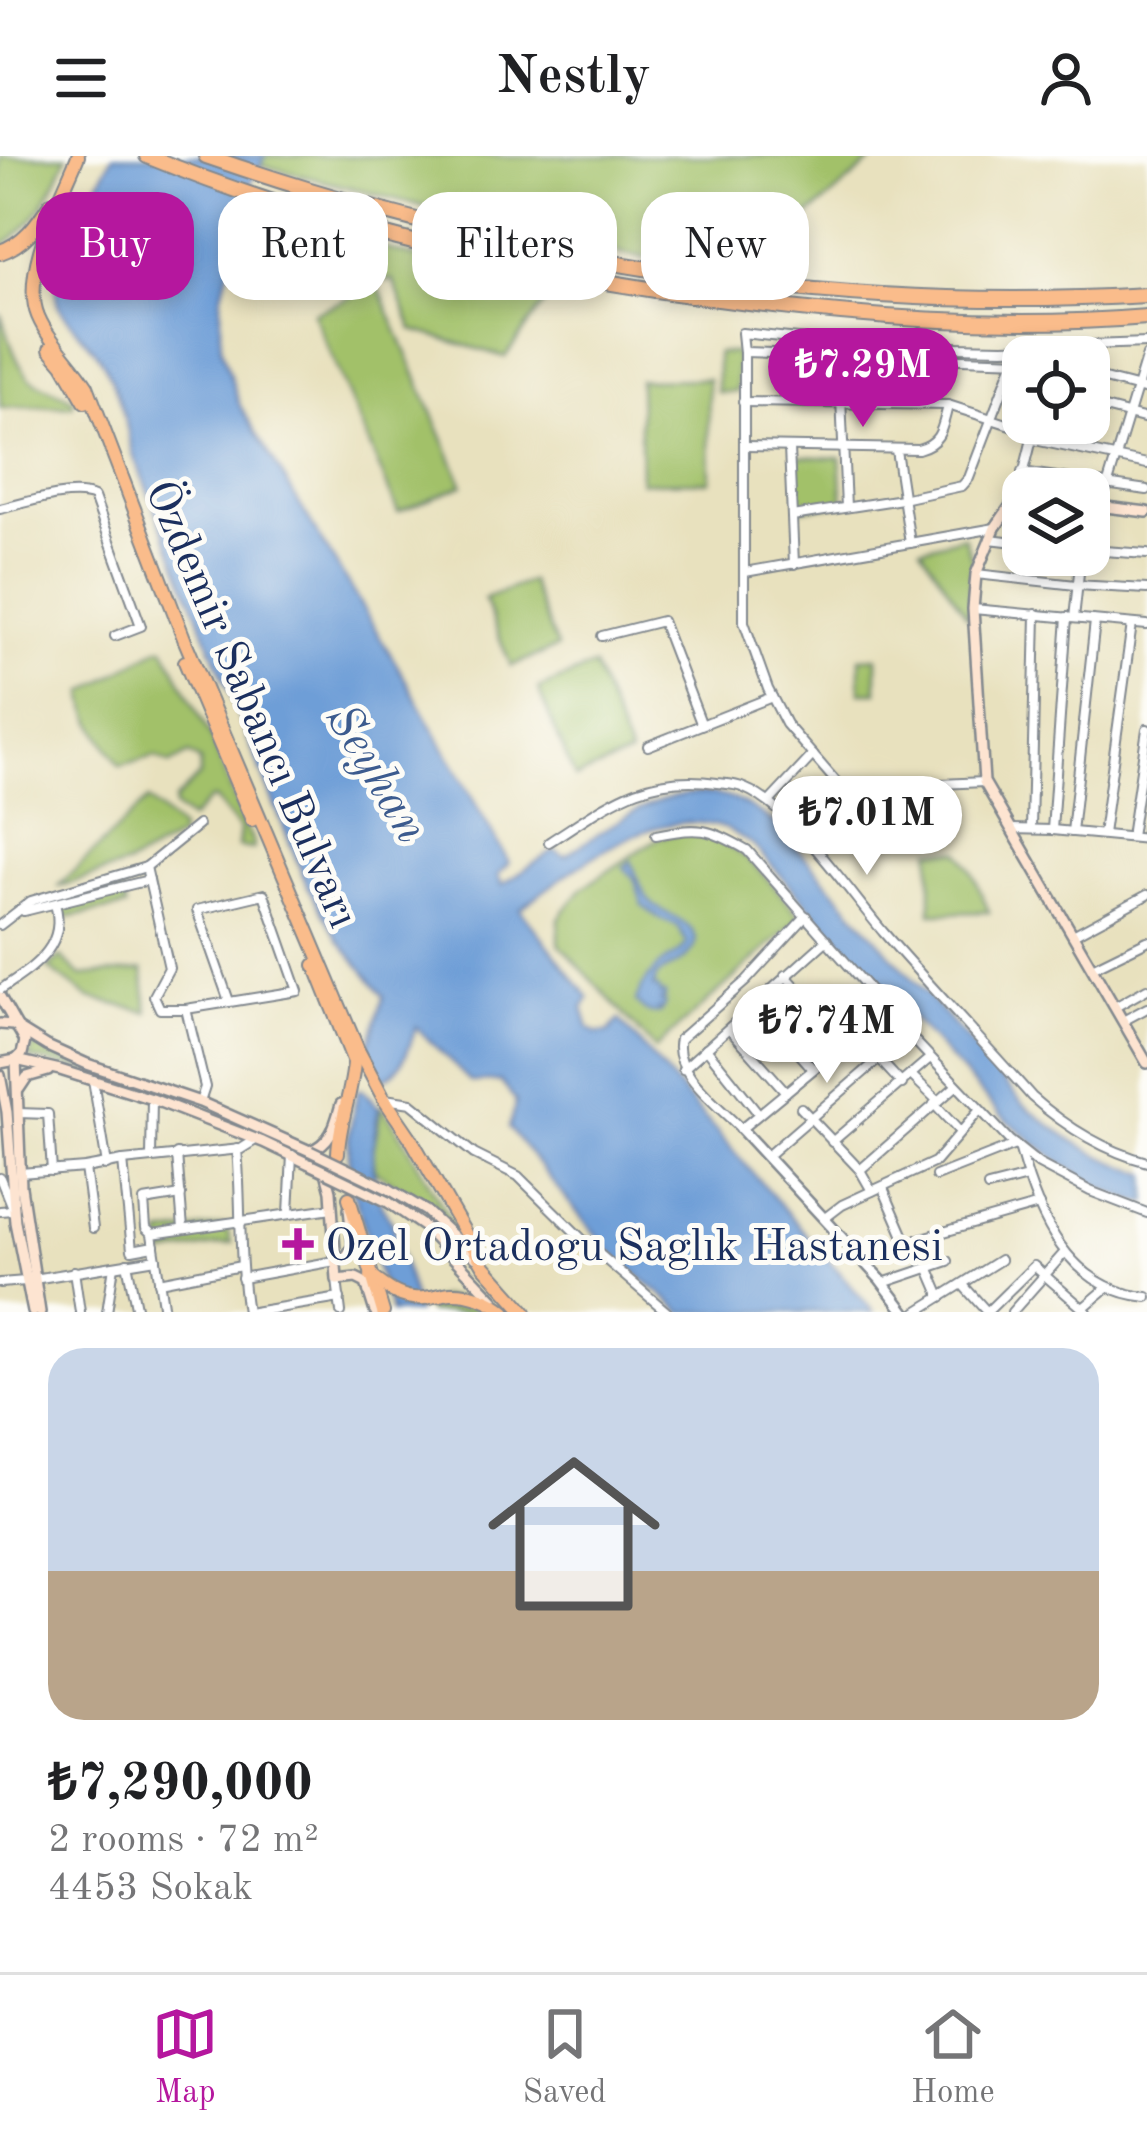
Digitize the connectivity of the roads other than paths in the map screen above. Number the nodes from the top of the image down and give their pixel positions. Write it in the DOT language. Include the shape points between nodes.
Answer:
graph roads {
  1 [pos="74,156"];
  2 [pos="147,156"];
  3 [pos="206,156"];
  4 [pos="57,192"];
  5 [pos="36,224"];
  6 [pos="36,243"];
  7 [pos="0,253"];
  8 [pos="1147,295"];
  9 [pos="1147,317"];
  10 [pos="1147,343"];
  11 [pos="1110,347"];
  12 [pos="1002,350"];
  13 [pos="744,352"];
  14 [pos="839,355"];
  15 [pos="1146,358"];
  16 [pos="1002,360"];
  17 [pos="1110,380"];
  18 [pos="1143,389"];
  19 [pos="1002,398"];
  20 [pos="743,402"];
  21 [pos="841,403"];
  22 [pos="948,405"];
  23 [pos="1110,409"];
  24 [pos="1129,414"];
  25 [pos="993,419"];
  26 [pos="1147,419"];
  27 [pos="1002,422"];
  28 [pos="1073,444"];
  29 [pos="744,446"];
  30 [pos="789,448"];
  31 [pos="842,449"];
  32 [pos="896,449"];
  33 [pos="1116,457"];
  34 [pos="1147,464"];
  35 [pos="1110,476"];
  36 [pos="1110,483"];
  37 [pos="1147,490"];
  38 [pos="902,499"];
  39 [pos="846,508"];
  40 [pos="1110,508"];
  41 [pos="0,509"];
  42 [pos="1147,512"];
  43 [pos="792,516"];
  44 [pos="1002,518"];
  45 [pos="994,528"];
  46 [pos="988,539"];
  47 [pos="1002,541"];
  48 [pos="910,543"];
  49 [pos="1110,551"];
  50 [pos="1147,554"];
  51 [pos="794,564"];
  52 [pos="745,572"];
  53 [pos="976,574"];
  54 [pos="1078,576"];
  55 [pos="1076,585"];
  56 [pos="1147,590"];
  57 [pos="973,609"];
  58 [pos="1036,614"];
  59 [pos="1071,617"];
  60 [pos="1095,621"];
  61 [pos="1132,624"];
  62 [pos="1147,625"];
  63 [pos="115,636"];
  64 [pos="602,636"];
  65 [pos="772,697"];
  66 [pos="701,723"];
  67 [pos="1147,729"];
  68 [pos="647,746"];
  69 [pos="812,755"];
  70 [pos="984,782"];
  71 [pos="838,784"];
  72 [pos="769,802"];
  73 [pos="198,825"];
  74 [pos="1147,825"];
  75 [pos="795,829"];
  76 [pos="1012,829"];
  77 [pos="1031,829"];
  78 [pos="1052,830"];
  79 [pos="1072,832"];
  80 [pos="1103,834"];
  81 [pos="656,835"];
  82 [pos="1131,837"];
  83 [pos="1146,838"];
  84 [pos="549,842"];
  85 [pos="146,867"];
  86 [pos="149,880"];
  87 [pos="1147,896"];
  88 [pos="54,900"];
  89 [pos="806,916"];
  90 [pos="0,926"];
  91 [pos="1072,935"];
  92 [pos="827,940"];
  93 [pos="1147,941"];
  94 [pos="1092,968"];
  95 [pos="785,976"];
  96 [pos="1147,989"];
  97 [pos="0,993"];
  98 [pos="229,1001"];
  99 [pos="754,1003"];
  100 [pos="1114,1007"];
  101 [pos="1147,1008"];
  102 [pos="186,1009"];
  103 [pos="889,1011"];
  104 [pos="1123,1021"];
  105 [pos="0,1024"];
  106 [pos="19,1029"];
  107 [pos="730,1029"];
  108 [pos="843,1045"];
  109 [pos="354,1048"];
  110 [pos="706,1048"];
  111 [pos="1143,1049"];
  112 [pos="930,1058"];
  113 [pos="16,1060"];
  114 [pos="0,1063"];
  115 [pos="1147,1063"];
  116 [pos="683,1069"];
  117 [pos="813,1069"];
  118 [pos="60,1070"];
  119 [pos="0,1075"];
  120 [pos="912,1076"];
  121 [pos="93,1080"];
  122 [pos="902,1084"];
  123 [pos="956,1087"];
  124 [pos="786,1092"];
  125 [pos="16,1096"];
  126 [pos="152,1099"];
  127 [pos="383,1099"];
  128 [pos="200,1102"];
  129 [pos="936,1103"];
  130 [pos="801,1108"];
  131 [pos="979,1111"];
  132 [pos="16,1113"];
  133 [pos="759,1114"];
  134 [pos="810,1118"];
  135 [pos="741,1129"];
  136 [pos="960,1132"];
  137 [pos="257,1139"];
  138 [pos="832,1142"];
  139 [pos="1018,1147"];
  140 [pos="237,1149"];
  141 [pos="310,1151"];
  142 [pos="338,1153"];
  143 [pos="177,1154"];
  144 [pos="292,1156"];
  145 [pos="767,1156"];
  146 [pos="152,1157"];
  147 [pos="123,1160"];
  148 [pos="1147,1162"];
  149 [pos="107,1165"];
  150 [pos="85,1168"];
  151 [pos="860,1170"];
  152 [pos="52,1172"];
  153 [pos="326,1172"];
  154 [pos="20,1173"];
  155 [pos="936,1176"];
  156 [pos="1027,1177"];
  157 [pos="0,1178"];
  158 [pos="988,1187"];
  159 [pos="883,1188"];
  160 [pos="342,1190"];
  161 [pos="872,1191"];
  162 [pos="181,1195"];
  163 [pos="1039,1205"];
  164 [pos="332,1208"];
  165 [pos="13,1210"];
  166 [pos="0,1211"];
  167 [pos="289,1213"];
  168 [pos="1147,1213"];
  169 [pos="825,1218"];
  170 [pos="242,1220"];
  171 [pos="93,1228"];
  172 [pos="184,1229"];
  173 [pos="152,1234"];
  174 [pos="906,1241"];
  175 [pos="154,1246"];
  176 [pos="1065,1252"];
  177 [pos="860,1256"];
  178 [pos="156,1259"];
  179 [pos="1000,1260"];
  180 [pos="335,1262"];
  181 [pos="948,1262"];
  182 [pos="128,1263"];
  183 [pos="114,1265"];
  184 [pos="484,1266"];
  185 [pos="241,1267"];
  186 [pos="928,1269"];
  187 [pos="74,1271"];
  188 [pos="371,1276"];
  189 [pos="1045,1277"];
  190 [pos="242,1278"];
  191 [pos="30,1280"];
  192 [pos="337,1280"];
  193 [pos="159,1282"];
  194 [pos="0,1283"];
  195 [pos="883,1283"];
  196 [pos="963,1285"];
  197 [pos="1108,1287"];
  198 [pos="941,1297"];
  199 [pos="1147,1297"];
  200 [pos="340,1298"];
  201 [pos="416,1303"];
  202 [pos="1021,1303"];
  203 [pos="502,1309"];
  204 [pos="1085,1310"];
  205 [pos="36,1312"];
  206 [pos="80,1312"];
  207 [pos="106,1312"];
  208 [pos="137,1312"];
  209 [pos="164,1312"];
  210 [pos="250,1312"];
  211 [pos="341,1312"];
  212 [pos="379,1312"];
  213 [pos="525,1312"];
  214 [pos="667,1312"];
  215 [pos="905,1312"];
  216 [pos="917,1312"];
  217 [pos="987,1312"];
  218 [pos="1012,1312"];
  219 [pos="1028,1312"];
  1 -- 4 [label="main road, Özdemir Sabancı Bulvarı"];
  1 -- 109 [label="main road, Özdemir Sabancı Bulvarı" via="37,262 39,318 87,386"];
  2 -- 9 [label="highway" via="397,238 623,286 883,318"];
  3 -- 8 [label="highway" via="403,219 623,266 814,291"];
  5 -- 7 [label="highway"];
  6 -- 109 [label="main road, Özdemir Sabancı Bulvarı" via="25,280 31,320 80,391 187,666"];
  10 -- 11 [label="street"];
  12 -- 13 [label="street" via="742,333"];
  13 -- 14 [label="street"];
  13 -- 20 [label="street"];
  14 -- 16 [label="street"];
  14 -- 21 [label="street"];
  15 -- 18 [label="street"];
  17 -- 18 [label="street"];
  18 -- 24 [label="street"];
  19 -- 25 [label="street"];
  20 -- 21 [label="street"];
  20 -- 29 [label="street"];
  21 -- 22 [label="street"];
  21 -- 31 [label="street"];
  22 -- 25 [label="street"];
  22 -- 32 [label="street" via="932,446"];
  23 -- 24 [label="street"];
  24 -- 26 [label="street"];
  24 -- 33 [label="street"];
  25 -- 27 [label="street"];
  25 -- 38 [label="street" via="962,485"];
  28 -- 33 [label="street"];
  29 -- 30 [label="street"];
  29 -- 52 [label="street"];
  30 -- 31 [label="street"];
  30 -- 43 [label="street"];
  31 -- 32 [label="street"];
  31 -- 39 [label="street"];
  32 -- 38 [label="street"];
  33 -- 34 [label="street"];
  33 -- 35 [label="street"];
  36 -- 37 [label="street"];
  38 -- 39 [label="street"];
  38 -- 48 [label="street"];
  39 -- 43 [label="street"];
  40 -- 42 [label="main road"];
  41 -- 63 [label="street" via="68,494 94,497 141,626"];
  43 -- 51 [label="street"];
  44 -- 45 [label="main road"];
  45 -- 46 [label="main road"];
  45 -- 48 [label="street"];
  46 -- 47 [label="street"];
  46 -- 53 [label="main road"];
  48 -- 51 [label="street"];
  49 -- 50 [label="street"];
  51 -- 52 [label="street"];
  52 -- 65 [label="street" via="744,622"];
  53 -- 55 [label="street"];
  53 -- 57 [label="main road"];
  54 -- 55 [label="street"];
  55 -- 56 [label="street"];
  55 -- 59 [label="street"];
  57 -- 58 [label="street"];
  57 -- 70 [label="main road"];
  58 -- 59 [label="street"];
  58 -- 77 [label="street"];
  59 -- 60 [label="street"];
  59 -- 78 [label="street"];
  60 -- 61 [label="street"];
  60 -- 79 [label="street"];
  61 -- 62 [label="street"];
  61 -- 80 [label="street"];
  64 -- 66 [label="street" via="662,621"];
  65 -- 66 [label="street"];
  65 -- 69 [label="street"];
  66 -- 68 [label="street"];
  67 -- 82 [label="street"];
  69 -- 71 [label="street"];
  69 -- 72 [label="street"];
  70 -- 71 [label="street"];
  70 -- 76 [label="main road"];
  71 -- 75 [label="street"];
  72 -- 75 [label="street"];
  72 -- 84 [label="street" via="741,786 663,781 619,796"];
  73 -- 85 [label="street"];
  74 -- 83 [label="street"];
  75 -- 148 [label="street" via="1032,1097 1086,1138"];
  76 -- 77 [label="street"];
  76 -- 91 [label="main road"];
  77 -- 78 [label="street"];
  78 -- 79 [label="street"];
  79 -- 80 [label="street"];
  80 -- 82 [label="street"];
  81 -- 89 [label="street" via="691,827 715,832 746,850"];
  82 -- 83 [label="street"];
  85 -- 86 [label="street"];
  85 -- 88 [label="street"];
  86 -- 88 [label="street"];
  86 -- 102 [label="street" via="170,968 154,996 160,1009"];
  87 -- 91 [label="street"];
  88 -- 90 [label="street" via="31,901"];
  88 -- 97 [label="street" via="57,938"];
  89 -- 92 [label="street"];
  89 -- 116 [label="street" via="680,1039"];
  91 -- 94 [label="main road"];
  92 -- 95 [label="street"];
  92 -- 103 [label="street"];
  93 -- 94 [label="street"];
  94 -- 100 [label="main road"];
  95 -- 99 [label="street"];
  95 -- 108 [label="street"];
  96 -- 100 [label="street"];
  97 -- 106 [label="main road"];
  98 -- 98 [label="street" via="298,991 264,894 197,910"];
  98 -- 102 [label="street"];
  99 -- 107 [label="street"];
  99 -- 117 [label="street"];
  100 -- 104 [label="main road"];
  101 -- 104 [label="street"];
  102 -- 128 [label="street" via="206,1087"];
  103 -- 108 [label="street"];
  103 -- 112 [label="street"];
  104 -- 111 [label="main road"];
  105 -- 106 [label="main road"];
  106 -- 113 [label="main road" via="24,1048"];
  106 -- 128 [label="main road" via="87,1064"];
  107 -- 110 [label="street"];
  107 -- 124 [label="street"];
  108 -- 117 [label="street"];
  109 -- 127 [label="main road, Özdemir Sabancı Bulvarı"];
  109 -- 141 [label="main road" via="332,1134"];
  109 -- 142 [label="main road, Özdemir Sabancı Bulvarı"];
  110 -- 116 [label="street"];
  110 -- 133 [label="street"];
  111 -- 115 [label="main road"];
  112 -- 120 [label="street"];
  112 -- 123 [label="street"];
  113 -- 114 [label="main road"];
  113 -- 118 [label="main road"];
  113 -- 125 [label="main road"];
  116 -- 135 [label="street"];
  117 -- 124 [label="street"];
  118 -- 121 [label="main road"];
  118 -- 125 [label="main road" via="27,1077"];
  119 -- 165 [label="main road"];
  120 -- 122 [label="street"];
  120 -- 129 [label="street"];
  121 -- 126 [label="main road"];
  121 -- 149 [label="street"];
  122 -- 134 [label="street" via="879,1059"];
  122 -- 138 [label="street"];
  123 -- 129 [label="street"];
  123 -- 131 [label="street"];
  124 -- 133 [label="street"];
  125 -- 132 [label="main road"];
  126 -- 137 [label="main road"];
  126 -- 146 [label="street"];
  127 -- 184 [label="main road, Özdemir Sabancı Bulvarı"];
  127 -- 214 [label="street" via="411,1103 473,1154 518,1176"];
  128 -- 141 [label="main road"];
  129 -- 136 [label="street"];
  129 -- 151 [label="street"];
  130 -- 134 [label="street"];
  131 -- 136 [label="street"];
  131 -- 139 [label="street"];
  132 -- 152 [label="street" via="49,1114"];
  132 -- 154 [label="main road"];
  133 -- 135 [label="street"];
  134 -- 138 [label="street"];
  134 -- 145 [label="street"];
  135 -- 145 [label="street"];
  136 -- 159 [label="street" via="935,1162"];
  137 -- 140 [label="street"];
  137 -- 144 [label="main road"];
  138 -- 151 [label="street"];
  139 -- 155 [label="street"];
  139 -- 156 [label="street"];
  139 -- 168 [label="street" via="1090,1191"];
  140 -- 143 [label="street"];
  140 -- 170 [label="street"];
  141 -- 184 [label="main road, bridge" via="426,1211"];
  143 -- 146 [label="street"];
  143 -- 162 [label="street"];
  144 -- 153 [label="main road"];
  144 -- 167 [label="street"];
  145 -- 169 [label="street"];
  146 -- 147 [label="street"];
  147 -- 149 [label="street"];
  147 -- 175 [label="street" via="132,1250"];
  149 -- 150 [label="street"];
  150 -- 152 [label="street"];
  150 -- 171 [label="street"];
  151 -- 161 [label="street"];
  152 -- 154 [label="street"];
  153 -- 160 [label="main road, bridge"];
  153 -- 160 [label="main road"];
  154 -- 191 [label="main road"];
  156 -- 158 [label="street"];
  156 -- 163 [label="street"];
  157 -- 165 [label="street"];
  159 -- 161 [label="street"];
  159 -- 174 [label="street"];
  160 -- 164 [label="main road"];
  160 -- 180 [label="main road" via="353,1245"];
  160 -- 188 [label="main road"];
  160 -- 203 [label="main road, bridge" via="388,1202 422,1226"];
  161 -- 169 [label="street"];
  162 -- 172 [label="street"];
  162 -- 173 [label="street" via="144,1201"];
  163 -- 174 [label="street"];
  163 -- 176 [label="street"];
  164 -- 167 [label="street"];
  164 -- 180 [label="main road"];
  165 -- 166 [label="street"];
  165 -- 191 [label="main road"];
  167 -- 170 [label="street"];
  169 -- 177 [label="street"];
  170 -- 172 [label="street"];
  170 -- 185 [label="street"];
  172 -- 173 [label="street"];
  173 -- 175 [label="street"];
  174 -- 177 [label="street"];
  175 -- 178 [label="street"];
  176 -- 189 [label="street"];
  176 -- 197 [label="street"];
  177 -- 195 [label="street"];
  178 -- 182 [label="street"];
  178 -- 193 [label="street"];
  179 -- 196 [label="street"];
  180 -- 190 [label="street"];
  180 -- 192 [label="main road"];
  181 -- 186 [label="street"];
  182 -- 183 [label="street"];
  182 -- 208 [label="street"];
  183 -- 187 [label="street"];
  183 -- 207 [label="street"];
  184 -- 213 [label="main road, Özdemir Sabancı Bulvarı"];
  185 -- 190 [label="street"];
  185 -- 193 [label="street"];
  186 -- 195 [label="street"];
  186 -- 198 [label="street"];
  187 -- 191 [label="street"];
  187 -- 206 [label="street"];
  188 -- 201 [label="main road"];
  188 -- 212 [label="main road"];
  189 -- 202 [label="street"];
  189 -- 204 [label="street"];
  189 -- 217 [label="street" via="1034,1266"];
  190 -- 210 [label="street"];
  191 -- 194 [label="street"];
  191 -- 205 [label="main road"];
  192 -- 200 [label="street"];
  192 -- 212 [label="main road" via="366,1282"];
  193 -- 209 [label="street"];
  195 -- 215 [label="street"];
  196 -- 198 [label="street"];
  196 -- 217 [label="street"];
  197 -- 199 [label="street"];
  197 -- 204 [label="street"];
  198 -- 216 [label="street"];
  200 -- 210 [label="street"];
  200 -- 211 [label="street"];
  201 -- 203 [label="main road" via="462,1293"];
  202 -- 218 [label="street"];
  202 -- 219 [label="street"];
}
